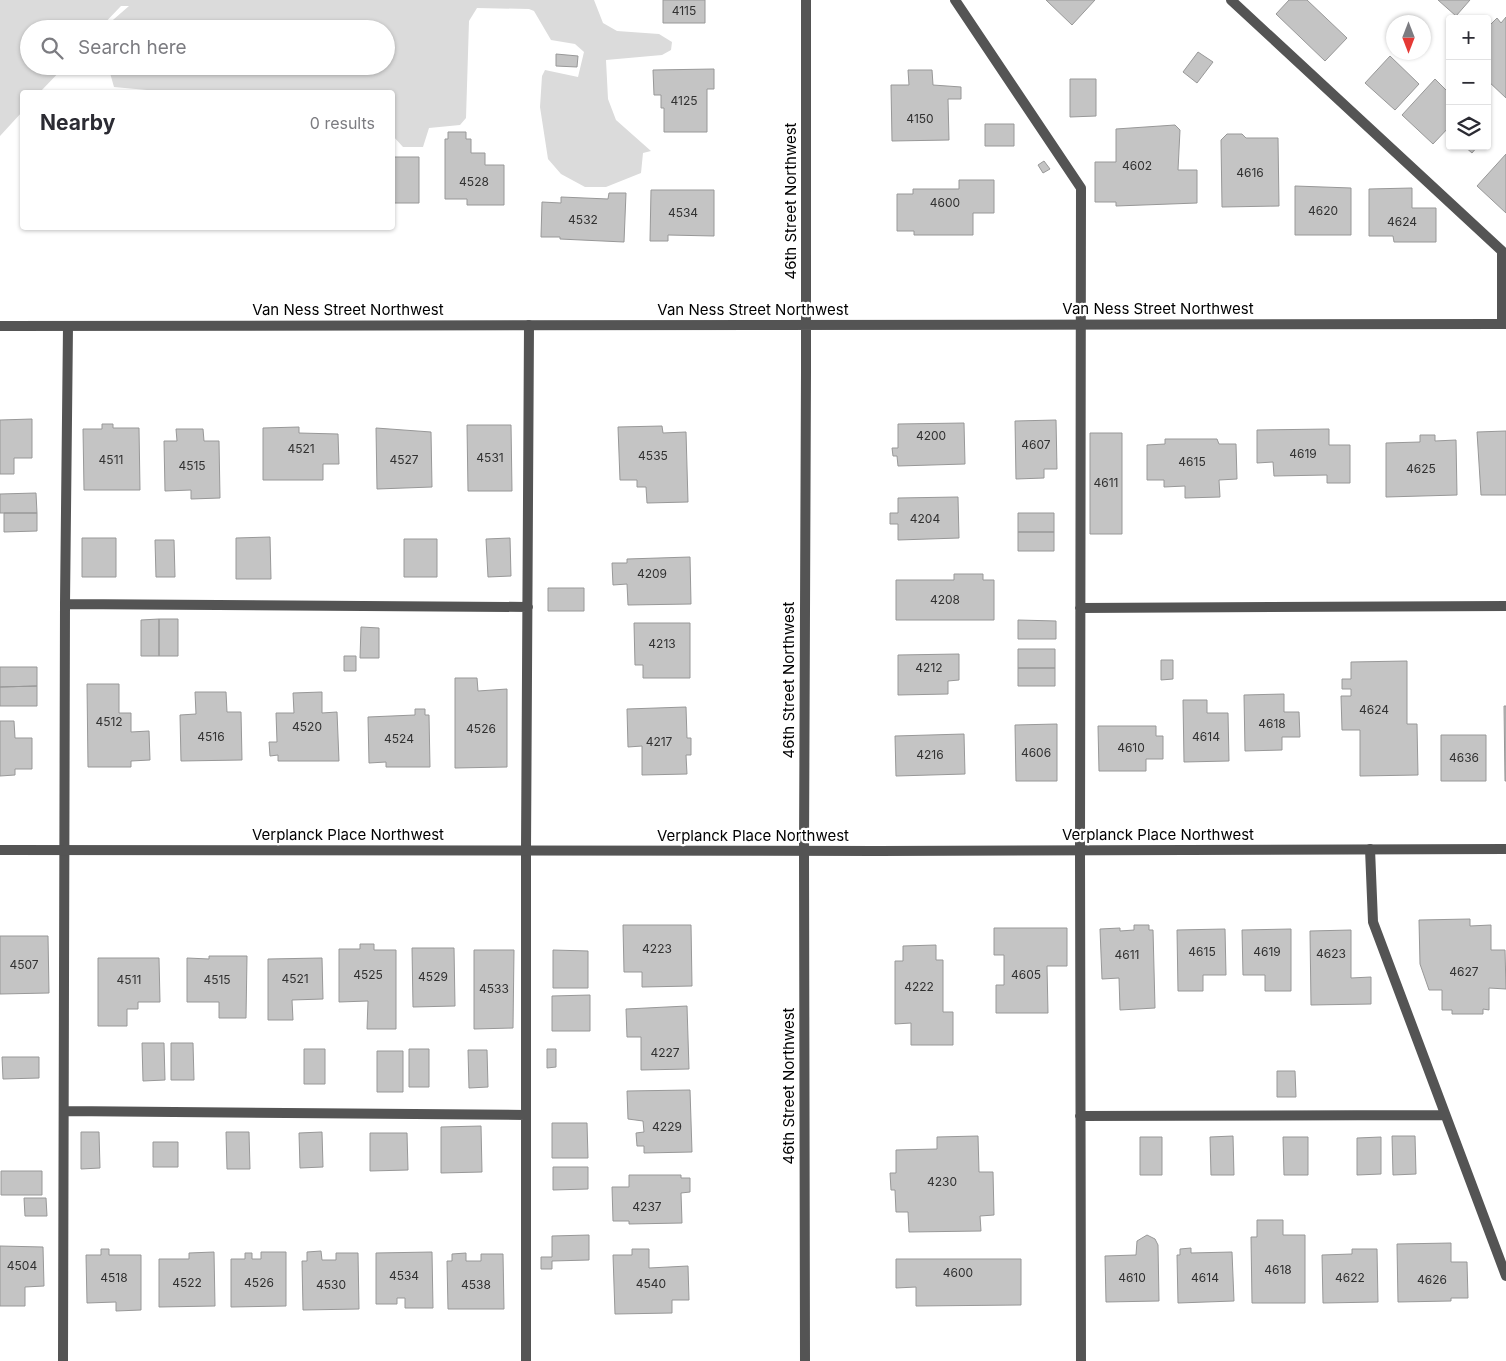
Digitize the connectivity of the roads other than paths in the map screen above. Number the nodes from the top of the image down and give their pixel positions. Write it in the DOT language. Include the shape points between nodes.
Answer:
graph roads {
  1 [pos="806,0"];
  2 [pos="955,0"];
  3 [pos="1231,0"];
  4 [pos="806,324"];
  5 [pos="1082,324"];
  6 [pos="1504,324"];
  7 [pos="529,325"];
  8 [pos="0,326"];
  9 [pos="68,326"];
  10 [pos="65,604"];
  11 [pos="1506,606"];
  12 [pos="528,607"];
  13 [pos="1080,608"];
  14 [pos="1370,849"];
  15 [pos="1506,849"];
  16 [pos="0,850"];
  17 [pos="65,850"];
  18 [pos="526,850"];
  19 [pos="804,850"];
  20 [pos="1080,850"];
  21 [pos="64,1111"];
  22 [pos="526,1115"];
  23 [pos="1446,1115"];
  24 [pos="1080,1116"];
  25 [pos="1506,1276"];
  26 [pos="63,1361"];
  27 [pos="526,1361"];
  28 [pos="805,1361"];
  29 [pos="1081,1361"];
  1 -- 4 [label="street, 46th Street Northwest"];
  2 -- 5 [label="street" via="1082,188"];
  3 -- 6 [label="street" via="1502,251"];
  4 -- 5 [label="street, Van Ness Street Northwest"];
  4 -- 7 [label="street, Van Ness Street Northwest"];
  4 -- 19 [label="street, 46th Street Northwest"];
  5 -- 6 [label="street, Van Ness Street Northwest"];
  5 -- 13 [label="street"];
  7 -- 9 [label="street, Van Ness Street Northwest"];
  7 -- 12 [label="street"];
  8 -- 9 [label="street, Van Ness Street Northwest"];
  9 -- 10 [label="street"];
  10 -- 12 [label="street"];
  10 -- 17 [label="street"];
  11 -- 13 [label="street"];
  12 -- 18 [label="street"];
  13 -- 20 [label="street"];
  14 -- 15 [label="street, Verplanck Place Northwest"];
  14 -- 20 [label="street, Verplanck Place Northwest"];
  14 -- 23 [label="street" via="1373,922"];
  16 -- 17 [label="street, Verplanck Place Northwest"];
  17 -- 18 [label="street, Verplanck Place Northwest"];
  17 -- 21 [label="street"];
  18 -- 19 [label="street, Verplanck Place Northwest"];
  18 -- 22 [label="street"];
  19 -- 20 [label="street, Verplanck Place Northwest"];
  19 -- 28 [label="street, 46th Street Northwest"];
  20 -- 24 [label="street"];
  21 -- 22 [label="street"];
  21 -- 26 [label="street"];
  22 -- 27 [label="street"];
  23 -- 24 [label="street"];
  23 -- 25 [label="street"];
  24 -- 29 [label="street"];
}
